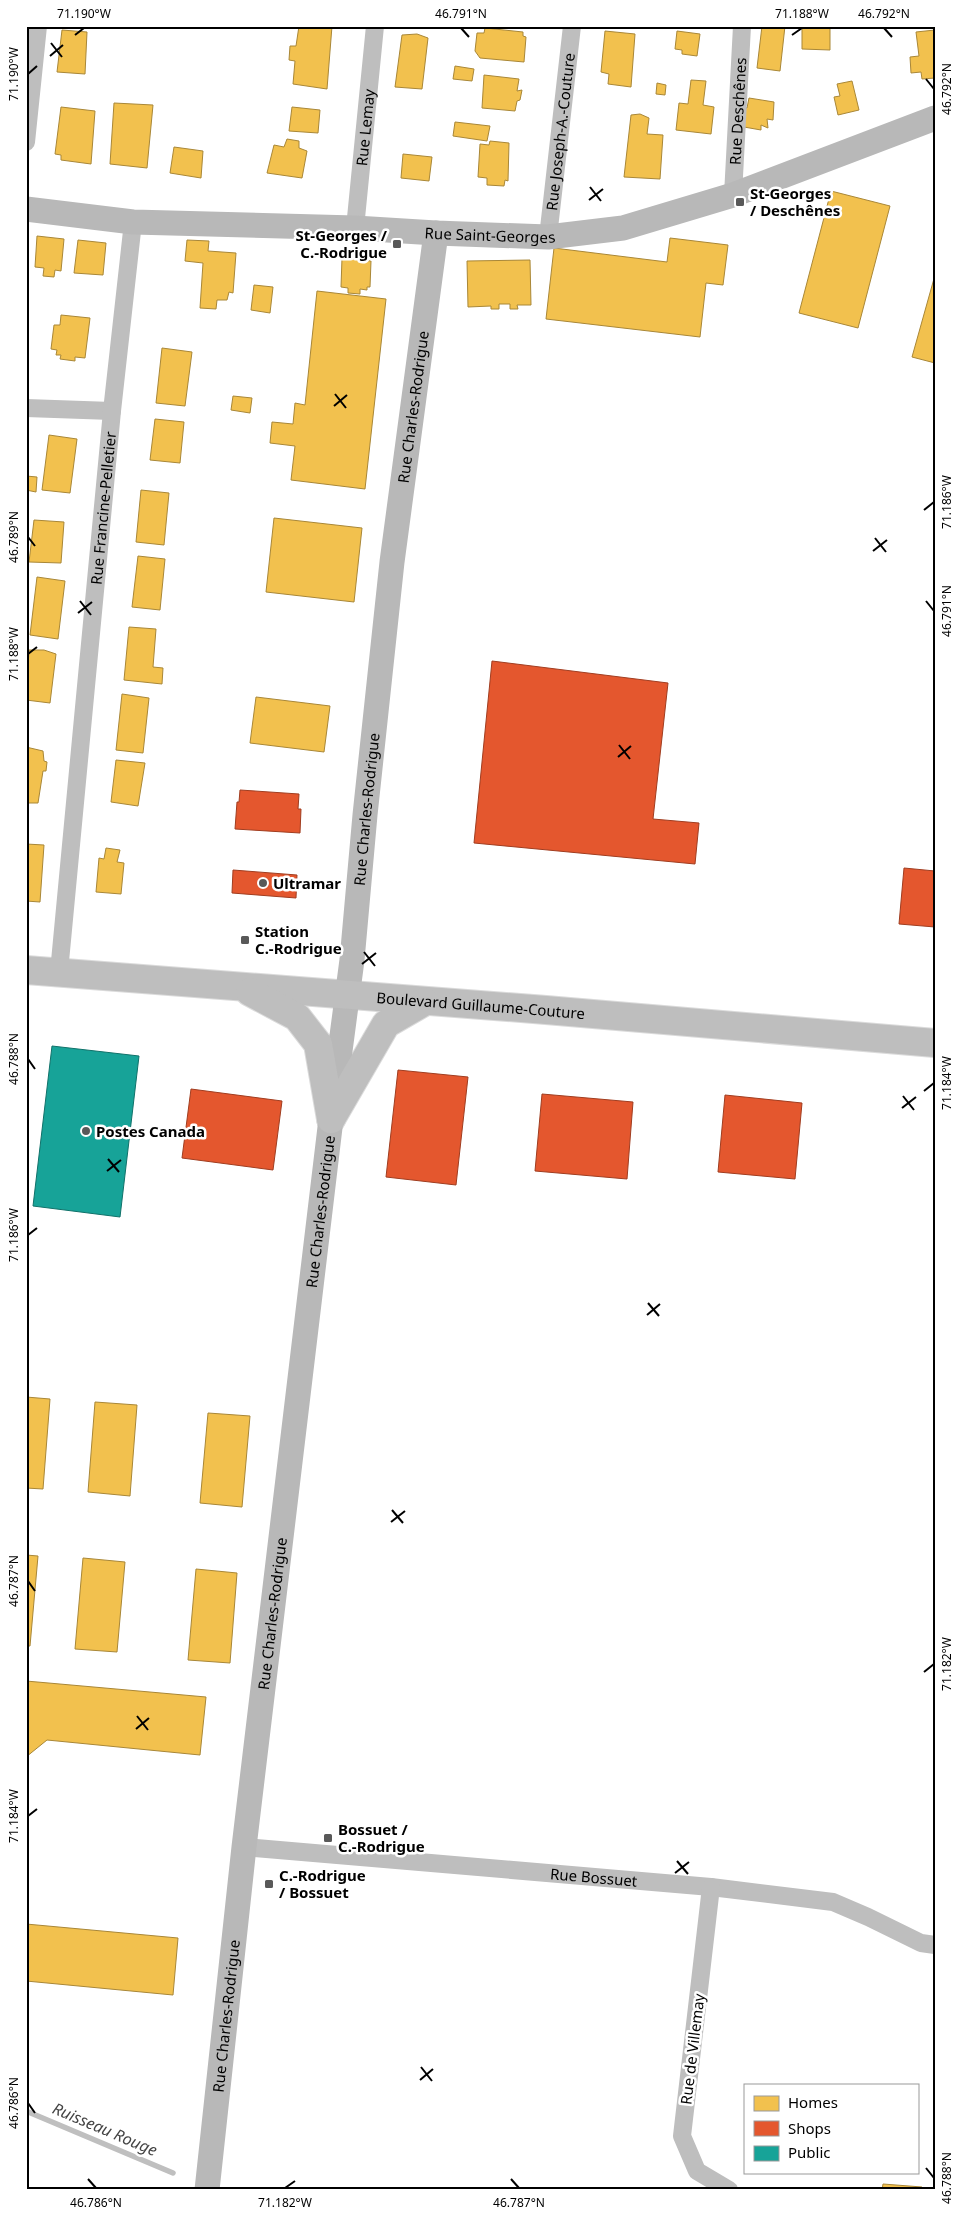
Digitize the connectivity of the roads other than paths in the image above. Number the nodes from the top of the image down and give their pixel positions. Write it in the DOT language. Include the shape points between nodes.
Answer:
graph roads {
  1 [pos="38,26"];
  2 [pos="375,26"];
  3 [pos="572,26"];
  4 [pos="742,26"];
  5 [pos="935,118"];
  6 [pos="26,142"];
  7 [pos="733,196"];
  8 [pos="26,209"];
  9 [pos="133,222"];
  10 [pos="355,228"];
  11 [pos="436,234"];
  12 [pos="548,237"];
  13 [pos="26,408"];
  14 [pos="112,411"];
  15 [pos="26,970"];
  16 [pos="59,972"];
  17 [pos="240,987"];
  18 [pos="348,996"];
  19 [pos="424,1002"];
  20 [pos="935,1043"];
  21 [pos="330,1119"];
  22 [pos="244,1847"];
  23 [pos="711,1887"];
  24 [pos="935,1945"];
  25 [pos="207,2190"];
  26 [pos="729,2190"];
  1 -- 6 [label="street"];
  2 -- 10 [label="street, Rue Lemay"];
  3 -- 12 [label="street, Rue Joseph-A.-Couture"];
  4 -- 7 [label="street, Rue Deschênes"];
  5 -- 7 [label="street, Rue Saint-Georges"];
  7 -- 12 [label="street, Rue Saint-Georges" via="623,228"];
  8 -- 9 [label="street, Rue Saint-Georges"];
  9 -- 10 [label="street, Rue Saint-Georges"];
  9 -- 14 [label="street, Rue Francine-Pelletier"];
  10 -- 11 [label="street, Rue Saint-Georges"];
  11 -- 12 [label="street, Rue Saint-Georges"];
  11 -- 18 [label="street, Rue Charles-Rodrigue" via="392,562"];
  13 -- 14 [label="street"];
  14 -- 16 [label="street, Rue Francine-Pelletier"];
  15 -- 16 [label="main road, Boulevard Guillaume-Couture"];
  16 -- 17 [label="main road, Boulevard Guillaume-Couture"];
  17 -- 18 [label="main road, Boulevard Guillaume-Couture"];
  17 -- 21 [label="main road" via="297,1017 318,1044"];
  18 -- 19 [label="main road, Boulevard Guillaume-Couture"];
  18 -- 21 [label="street, Rue Charles-Rodrigue"];
  19 -- 20 [label="main road, Boulevard Guillaume-Couture"];
  19 -- 21 [label="main road" via="386,1024"];
  21 -- 22 [label="street, Rue Charles-Rodrigue"];
  22 -- 23 [label="street, Rue Bossuet"];
  22 -- 25 [label="street, Rue Charles-Rodrigue"];
  23 -- 24 [label="street, Rue Bossuet" via="832,1902 921,1943"];
  23 -- 26 [label="street, Rue de Villemay" via="682,2136 697,2171"];
}
